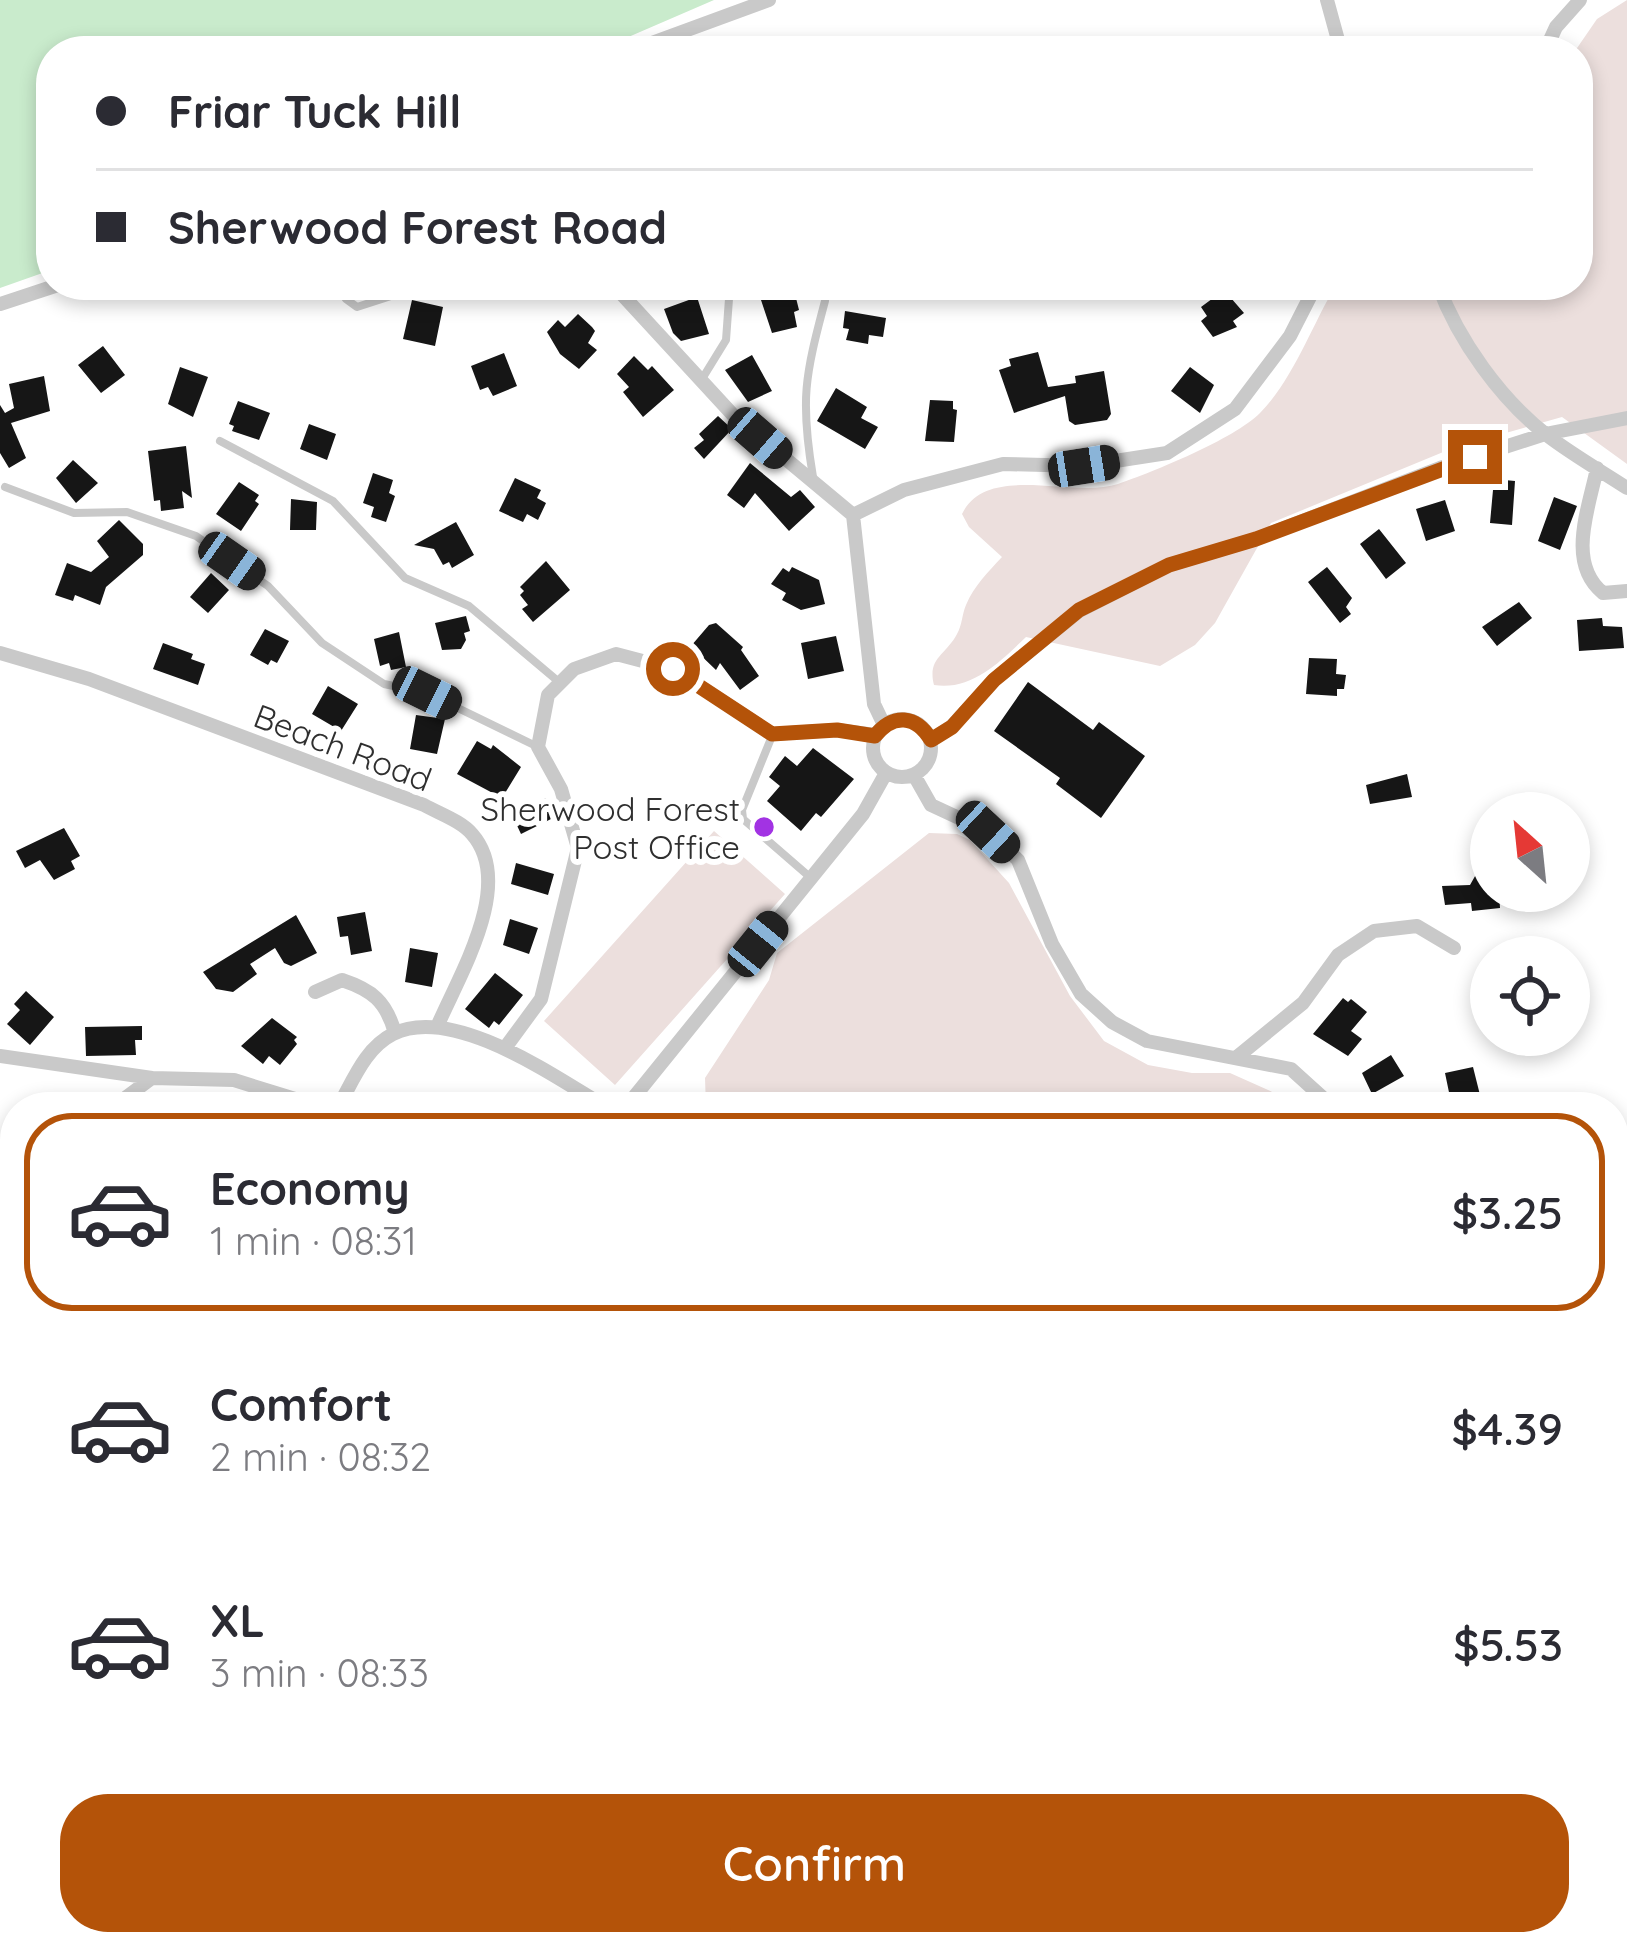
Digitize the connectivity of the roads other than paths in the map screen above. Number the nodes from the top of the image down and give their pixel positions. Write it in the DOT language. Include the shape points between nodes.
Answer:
graph roads {
  1 [pos="769,0"];
  2 [pos="1327,0"];
  3 [pos="1580,0"];
  4 [pos="671,36"];
  5 [pos="1336,36"];
  6 [pos="1552,36"];
  7 [pos="36,292"];
  8 [pos="347,300"];
  9 [pos="379,300"];
  10 [pos="624,300"];
  11 [pos="729,300"];
  12 [pos="1308,300"];
  13 [pos="1443,300"];
  14 [pos="825,301"];
  15 [pos="0,304"];
  16 [pos="701,380"];
  17 [pos="1627,418"];
  18 [pos="1545,434"];
  19 [pos="220,441"];
  20 [pos="1597,468"];
  21 [pos="814,484"];
  22 [pos="4,487"];
  23 [pos="1627,488"];
  24 [pos="853,515"];
  25 [pos="1627,591"];
  26 [pos="0,653"];
  27 [pos="560,682"];
  28 [pos="879,730"];
  29 [pos="772,734"];
  30 [pos="931,740"];
  31 [pos="538,747"];
  32 [pos="886,773"];
  33 [pos="914,776"];
  34 [pos="811,878"];
  35 [pos="1454,948"];
  36 [pos="315,992"];
  37 [pos="437,1027"];
  38 [pos="395,1033"];
  39 [pos="506,1048"];
  40 [pos="0,1055"];
  41 [pos="1237,1057"];
  42 [pos="152,1078"];
  43 [pos="133,1092"];
  44 [pos="273,1092"];
  45 [pos="347,1092"];
  46 [pos="581,1092"];
  47 [pos="638,1092"];
  48 [pos="1316,1092"];
  1 -- 4 [label="street"];
  2 -- 5 [label="street"];
  3 -- 6 [label="street"];
  7 -- 15 [label="street"];
  8 -- 9 [label="lane" via="357,307"];
  10 -- 16 [label="street"];
  11 -- 16 [label="lane" via="726,340"];
  12 -- 24 [label="street" via="1235,409 1167,453 1084,466 1003,464 904,490"];
  13 -- 18 [label="street" via="1478,363"];
  14 -- 21 [label="lane" via="803,406"];
  16 -- 21 [label="street"];
  17 -- 18 [label="street"];
  18 -- 20 [label="street"];
  18 -- 30 [label="street" via="1169,565 1079,610"];
  19 -- 27 [label="lane" via="333,501 405,578 469,606"];
  20 -- 23 [label="street"];
  20 -- 25 [label="street" via="1582,561 1603,593"];
  21 -- 24 [label="street"];
  22 -- 31 [label="lane" via="74,512 127,512 196,536 268,586 322,644 384,684 427,693"];
  24 -- 28 [label="street"];
  26 -- 37 [label="street, Beach Road" via="424,805 469,830 485,852 490,882 484,916"];
  27 -- 29 [label="street" via="616,654 673,669"];
  27 -- 31 [label="street" via="548,695"];
  28 -- 29 [label="street"];
  28 -- 30 [label="street" via="911,720"];
  28 -- 32 [label="street" via="872,750"];
  29 -- 34 [label="lane" via="742,810 750,828"];
  30 -- 33 [label="street" via="925,767"];
  31 -- 39 [label="street" via="578,848 541,999"];
  32 -- 33 [label="street"];
  32 -- 34 [label="street"];
  33 -- 41 [label="street" via="931,805 988,832 1018,860 1081,994 1112,1022 1148,1042"];
  34 -- 47 [label="street"];
  35 -- 41 [label="street" via="1418,926 1375,931 1338,955 1303,1003"];
  36 -- 38 [label="street" via="341,980 369,988"];
  37 -- 38 [label="street"];
  37 -- 39 [label="street"];
  38 -- 45 [label="street" via="369,1053"];
  39 -- 46 [label="street"];
  40 -- 42 [label="street"];
  41 -- 48 [label="street" via="1291,1069"];
  42 -- 43 [label="street"];
  42 -- 44 [label="street" via="234,1080"];
}
